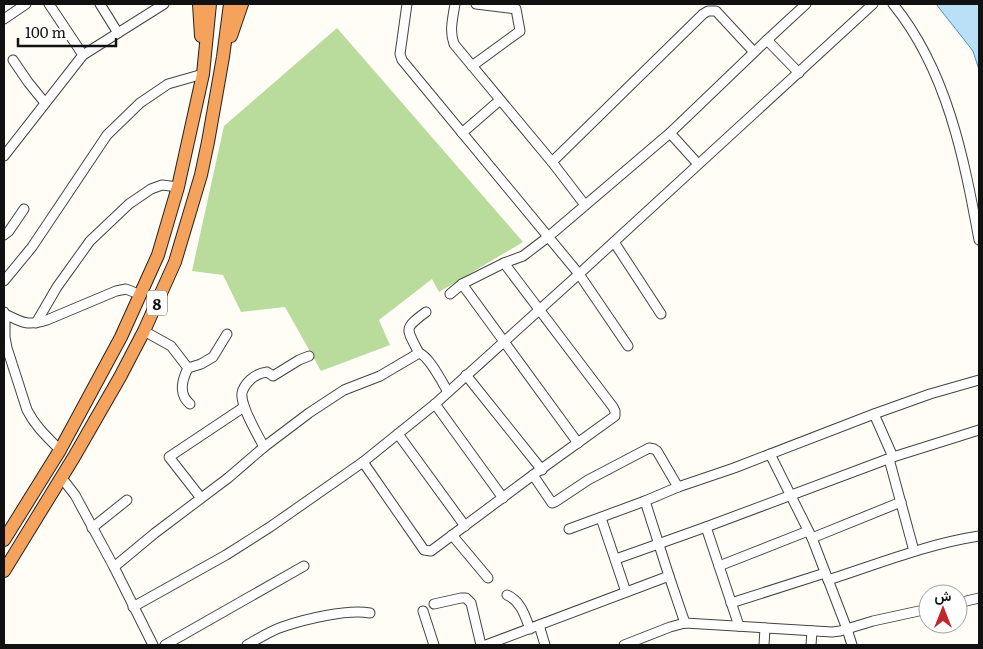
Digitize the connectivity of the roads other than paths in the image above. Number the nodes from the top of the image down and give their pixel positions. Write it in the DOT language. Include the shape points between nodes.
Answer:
graph roads {
  1 [pos="49,4"];
  2 [pos="100,4"];
  3 [pos="164,4"];
  4 [pos="199,4"];
  5 [pos="210,4"];
  6 [pos="230,4"];
  7 [pos="242,4"];
  8 [pos="407,4"];
  9 [pos="455,4"];
  10 [pos="476,4"];
  11 [pos="806,4"];
  12 [pos="873,4"];
  13 [pos="893,4"];
  14 [pos="21,5"];
  15 [pos="4,19"];
  16 [pos="118,33"];
  17 [pos="767,40"];
  18 [pos="754,52"];
  19 [pos="83,55"];
  20 [pos="223,57"];
  21 [pos="13,60"];
  22 [pos="472,66"];
  23 [pos="798,73"];
  24 [pos="203,74"];
  25 [pos="500,100"];
  26 [pos="45,103"];
  27 [pos="462,133"];
  28 [pos="670,133"];
  29 [pos="4,156"];
  30 [pos="552,162"];
  31 [pos="698,164"];
  32 [pos="178,187"];
  33 [pos="585,205"];
  34 [pos="24,209"];
  35 [pos="4,235"];
  36 [pos="548,237"];
  37 [pos="979,240"];
  38 [pos="614,242"];
  39 [pos="158,255"];
  40 [pos="176,262"];
  41 [pos="504,263"];
  42 [pos="579,274"];
  43 [pos="4,281"];
  44 [pos="462,284"];
  45 [pos="450,294"];
  46 [pos="141,295"];
  47 [pos="157,302"];
  48 [pos="539,310"];
  49 [pos="426,312"];
  50 [pos="4,313"];
  51 [pos="661,314"];
  52 [pos="36,323"];
  53 [pos="144,331"];
  54 [pos="226,334"];
  55 [pos="504,341"];
  56 [pos="5,346"];
  57 [pos="628,346"];
  58 [pos="419,352"];
  59 [pos="309,356"];
  60 [pos="188,368"];
  61 [pos="466,375"];
  62 [pos="979,380"];
  63 [pos="448,392"];
  64 [pos="190,404"];
  65 [pos="435,404"];
  66 [pos="244,406"];
  67 [pos="874,414"];
  68 [pos="979,430"];
  69 [pos="398,434"];
  70 [pos="578,443"];
  71 [pos="264,448"];
  72 [pos="60,450"];
  73 [pos="770,454"];
  74 [pos="891,458"];
  75 [pos="363,462"];
  76 [pos="542,470"];
  77 [pos="533,475"];
  78 [pos="61,477"];
  79 [pos="678,487"];
  80 [pos="791,495"];
  81 [pos="201,498"];
  82 [pos="503,498"];
  83 [pos="127,500"];
  84 [pos="645,501"];
  85 [pos="901,502"];
  86 [pos="601,518"];
  87 [pos="464,526"];
  88 [pos="706,527"];
  89 [pos="92,528"];
  90 [pos="569,529"];
  91 [pos="810,534"];
  92 [pos="452,535"];
  93 [pos="979,536"];
  94 [pos="4,540"];
  95 [pos="659,544"];
  96 [pos="914,551"];
  97 [pos="616,559"];
  98 [pos="304,566"];
  99 [pos="719,566"];
  100 [pos="114,567"];
  101 [pos="4,572"];
  102 [pos="669,576"];
  103 [pos="826,576"];
  104 [pos="488,578"];
  105 [pos="626,592"];
  106 [pos="507,595"];
  107 [pos="731,603"];
  108 [pos="434,604"];
  109 [pos="133,607"];
  110 [pos="423,611"];
  111 [pos="918,611"];
  112 [pos="370,613"];
  113 [pos="685,623"];
  114 [pos="739,626"];
  115 [pos="535,627"];
  116 [pos="765,628"];
  117 [pos="847,629"];
  118 [pos="812,631"];
  119 [pos="153,645"];
  120 [pos="165,645"];
  121 [pos="247,645"];
  122 [pos="434,645"];
  123 [pos="481,645"];
  124 [pos="486,645"];
  125 [pos="545,645"];
  126 [pos="624,645"];
  127 [pos="764,645"];
  128 [pos="811,645"];
  129 [pos="852,645"];
  1 -- 19 [label="street"];
  2 -- 16 [label="street"];
  3 -- 16 [label="street"];
  4 -- 24 [label="highway"];
  5 -- 24 [label="highway, 8"];
  6 -- 20 [label="highway, 8"];
  7 -- 20 [label="highway"];
  8 -- 27 [label="street" via="400,54 402,60"];
  9 -- 22 [label="street" via="451,37"];
  10 -- 22 [label="street" via="516,9 520,32"];
  11 -- 17 [label="street"];
  12 -- 23 [label="street"];
  13 -- 37 [label="street" via="919,42 943,94 969,185"];
  14 -- 15 [label="street"];
  16 -- 19 [label="street"];
  17 -- 18 [label="street"];
  17 -- 23 [label="street"];
  18 -- 28 [label="street"];
  18 -- 30 [label="street" via="716,11 708,11"];
  19 -- 26 [label="street"];
  20 -- 40 [label="highway, 8" via="201,175"];
  21 -- 26 [label="street"];
  22 -- 25 [label="street"];
  23 -- 31 [label="street"];
  24 -- 32 [label="highway, 8"];
  24 -- 43 [label="street" via="168,84 140,103 107,135 32,247"];
  25 -- 27 [label="street"];
  25 -- 30 [label="street"];
  26 -- 29 [label="street"];
  27 -- 36 [label="street"];
  28 -- 31 [label="street"];
  28 -- 33 [label="street"];
  30 -- 33 [label="street"];
  31 -- 38 [label="street"];
  32 -- 39 [label="highway, 8"];
  32 -- 52 [label="street" via="151,189 129,204 90,241"];
  33 -- 36 [label="street"];
  34 -- 35 [label="street"];
  36 -- 41 [label="street" via="523,256"];
  36 -- 42 [label="street"];
  38 -- 42 [label="street"];
  38 -- 51 [label="street"];
  39 -- 40 [label="highway" via="162,265"];
  39 -- 46 [label="highway, 8"];
  40 -- 47 [label="highway, 8"];
  41 -- 44 [label="street"];
  41 -- 48 [label="street"];
  42 -- 48 [label="street"];
  42 -- 57 [label="street"];
  44 -- 45 [label="street"];
  44 -- 55 [label="street"];
  46 -- 47 [label="highway" via="151,294"];
  46 -- 52 [label="street" via="126,289 116,291"];
  46 -- 72 [label="highway, 8"];
  47 -- 53 [label="highway, 8"];
  48 -- 55 [label="street"];
  48 -- 70 [label="street" via="616,411 616,416"];
  49 -- 58 [label="street" via="409,328 409,335"];
  50 -- 52 [label="street" via="26,324"];
  50 -- 56 [label="street"];
  53 -- 60 [label="street" via="171,346"];
  53 -- 78 [label="highway, 8"];
  54 -- 60 [label="street" via="214,357"];
  55 -- 61 [label="street"];
  55 -- 70 [label="street"];
  56 -- 72 [label="street" via="32,420"];
  58 -- 63 [label="street" via="427,358"];
  58 -- 71 [label="street" via="380,376 344,390"];
  59 -- 66 [label="street" via="273,376 268,372 252,378 242,394"];
  60 -- 64 [label="street" via="182,395"];
  61 -- 63 [label="street"];
  61 -- 76 [label="street"];
  62 -- 67 [label="street"];
  63 -- 65 [label="street"];
  65 -- 69 [label="street"];
  65 -- 82 [label="street"];
  66 -- 71 [label="street"];
  66 -- 81 [label="street" via="169,457"];
  67 -- 73 [label="street"];
  67 -- 74 [label="street"];
  68 -- 74 [label="street"];
  69 -- 75 [label="street"];
  69 -- 87 [label="street"];
  70 -- 76 [label="street"];
  71 -- 81 [label="street"];
  72 -- 94 [label="highway, 8"];
  73 -- 79 [label="street"];
  73 -- 80 [label="street"];
  74 -- 80 [label="street"];
  74 -- 85 [label="street"];
  75 -- 92 [label="street" via="424,550 431,551"];
  75 -- 109 [label="street" via="226,555"];
  76 -- 77 [label="street"];
  77 -- 79 [label="street" via="552,503 649,448 657,451"];
  77 -- 82 [label="street"];
  78 -- 89 [label="street" via="75,495"];
  78 -- 101 [label="highway, 8"];
  79 -- 84 [label="street"];
  80 -- 88 [label="street"];
  80 -- 91 [label="street"];
  81 -- 100 [label="street"];
  82 -- 87 [label="street"];
  83 -- 89 [label="street"];
  84 -- 86 [label="street"];
  84 -- 95 [label="street"];
  85 -- 91 [label="street"];
  85 -- 96 [label="street"];
  86 -- 90 [label="street"];
  86 -- 97 [label="street"];
  87 -- 92 [label="street"];
  88 -- 95 [label="street"];
  88 -- 99 [label="street"];
  89 -- 100 [label="street"];
  91 -- 99 [label="street"];
  91 -- 103 [label="street"];
  92 -- 104 [label="street"];
  93 -- 96 [label="street"];
  95 -- 97 [label="street"];
  95 -- 102 [label="street"];
  96 -- 103 [label="street"];
  97 -- 105 [label="street"];
  98 -- 120 [label="street"];
  99 -- 107 [label="street"];
  100 -- 109 [label="street"];
  102 -- 105 [label="street"];
  102 -- 113 [label="street"];
  103 -- 107 [label="street"];
  103 -- 117 [label="street"];
  105 -- 115 [label="street"];
  106 -- 115 [label="street" via="519,604"];
  107 -- 114 [label="street"];
  108 -- 123 [label="street" via="466,598 471,604"];
  109 -- 119 [label="street"];
  110 -- 122 [label="street"];
  111 -- 117 [label="street"];
  112 -- 121 [label="street" via="327,615 281,627"];
  113 -- 114 [label="street"];
  113 -- 126 [label="street"];
  114 -- 116 [label="street"];
  115 -- 124 [label="street"];
  115 -- 125 [label="street"];
  116 -- 118 [label="street"];
  116 -- 127 [label="street"];
  117 -- 118 [label="street"];
  117 -- 129 [label="street"];
  118 -- 128 [label="street"];
}
